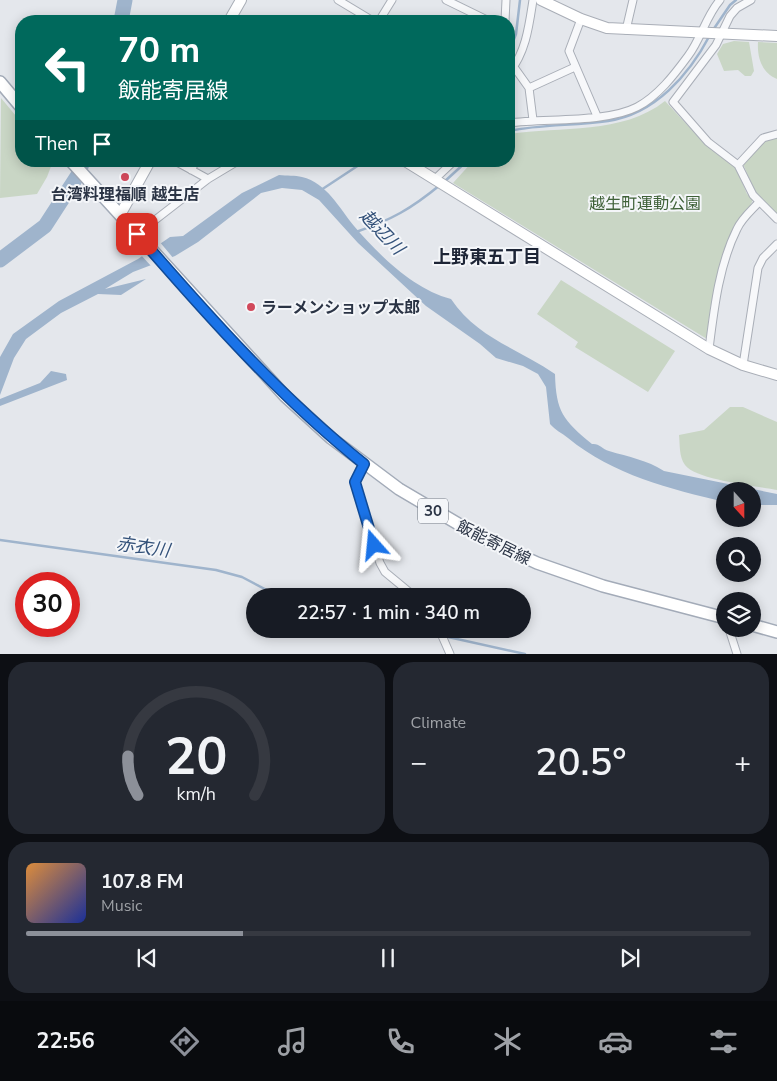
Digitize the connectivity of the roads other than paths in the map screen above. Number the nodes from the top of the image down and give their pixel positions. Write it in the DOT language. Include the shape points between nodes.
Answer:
graph roads {
  1 [pos="241,0"];
  2 [pos="338,0"];
  3 [pos="392,0"];
  4 [pos="446,0"];
  5 [pos="506,0"];
  6 [pos="532,0"];
  7 [pos="541,0"];
  8 [pos="633,0"];
  9 [pos="751,0"];
  10 [pos="718,1"];
  11 [pos="232,15"];
  12 [pos="363,15"];
  13 [pos="383,15"];
  14 [pos="477,15"];
  15 [pos="505,15"];
  16 [pos="581,19"];
  17 [pos="626,30"];
  18 [pos="711,34"];
  19 [pos="777,36"];
  20 [pos="515,62"];
  21 [pos="576,67"];
  22 [pos="515,74"];
  23 [pos="0,82"];
  24 [pos="529,88"];
  25 [pos="15,99"];
  26 [pos="597,116"];
  27 [pos="533,120"];
  28 [pos="515,122"];
  29 [pos="777,134"];
  30 [pos="738,164"];
  31 [pos="76,167"];
  32 [pos="147,167"];
  33 [pos="186,167"];
  34 [pos="193,167"];
  35 [pos="228,167"];
  36 [pos="414,167"];
  37 [pos="448,167"];
  38 [pos="191,170"];
  39 [pos="208,179"];
  40 [pos="435,181"];
  41 [pos="760,202"];
  42 [pos="120,215"];
  43 [pos="777,219"];
  44 [pos="140,237"];
  45 [pos="777,244"];
  46 [pos="710,350"];
  47 [pos="743,365"];
  48 [pos="777,375"];
  49 [pos="364,464"];
  50 [pos="404,588"];
  51 [pos="716,616"];
  52 [pos="761,628"];
  53 [pos="777,632"];
  54 [pos="732,637"];
  55 [pos="443,638"];
  56 [pos="450,654"];
  57 [pos="737,654"];
  1 -- 11 [label="street"];
  2 -- 12 [label="street"];
  3 -- 13 [label="street"];
  4 -- 14 [label="street"];
  5 -- 15 [label="street"];
  6 -- 20 [label="street" via="528,36"];
  7 -- 16 [label="street"];
  8 -- 17 [label="street"];
  9 -- 18 [label="street" via="737,8"];
  10 -- 18 [label="street"];
  16 -- 17 [label="street" via="607,28"];
  16 -- 21 [label="street" via="570,51"];
  17 -- 18 [label="street"];
  18 -- 19 [label="street"];
  18 -- 26 [label="street" via="652,97 633,108"];
  18 -- 30 [label="street" via="716,45 673,102 708,142"];
  21 -- 24 [label="street"];
  21 -- 26 [label="street"];
  22 -- 24 [label="street"];
  23 -- 25 [label="main road"];
  24 -- 27 [label="street"];
  26 -- 27 [label="street"];
  27 -- 28 [label="street"];
  29 -- 30 [label="street" via="762,138"];
  30 -- 41 [label="street" via="753,195"];
  31 -- 42 [label="main road, 飯能寄居線 / 30"];
  32 -- 42 [label="street"];
  33 -- 38 [label="street"];
  34 -- 38 [label="street"];
  35 -- 39 [label="street"];
  36 -- 40 [label="street"];
  37 -- 40 [label="street"];
  38 -- 39 [label="street"];
  39 -- 44 [label="street"];
  40 -- 46 [label="street"];
  41 -- 43 [label="street"];
  41 -- 46 [label="street" via="737,228 714,309"];
  42 -- 44 [label="main road, 飯能寄居線 / 30"];
  44 -- 49 [label="main road, 飯能寄居線 / 30" via="290,400"];
  45 -- 47 [label="street" via="758,268"];
  46 -- 47 [label="street"];
  47 -- 48 [label="street"];
  49 -- 50 [label="street" via="355,482 380,563 385,572"];
  49 -- 51 [label="main road, 飯能寄居線 / 30" via="436,513 519,555 603,586"];
  52 -- 53 [label="main road"];
  54 -- 57 [label="street"];
  55 -- 56 [label="street"];
}
